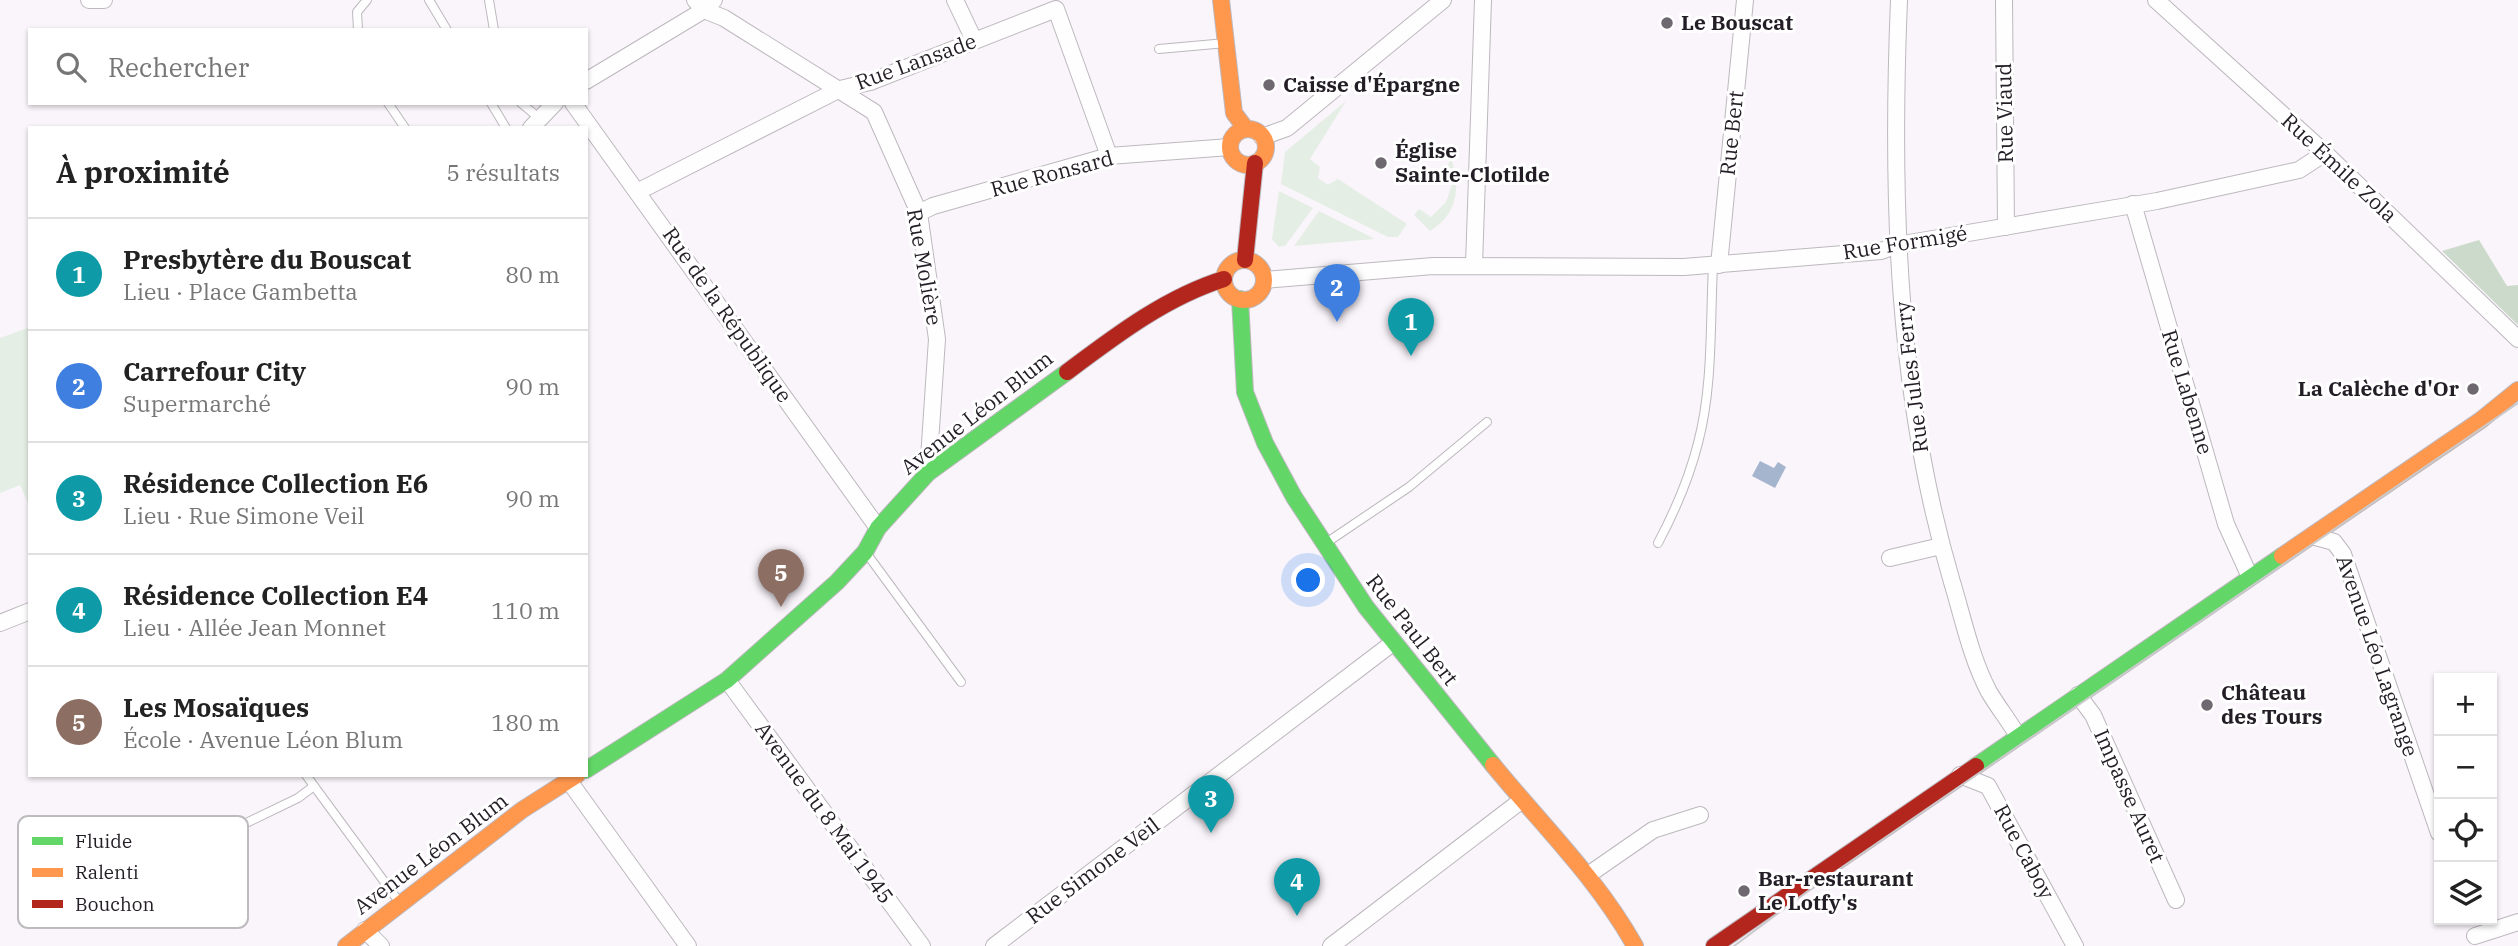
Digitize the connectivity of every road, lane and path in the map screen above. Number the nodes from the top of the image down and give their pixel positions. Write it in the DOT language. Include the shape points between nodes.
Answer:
graph roads {
  1 [pos="89,0"];
  2 [pos="104,0"];
  3 [pos="367,0"];
  4 [pos="429,0"];
  5 [pos="489,0"];
  6 [pos="955,0"];
  7 [pos="1221,0"];
  8 [pos="1443,0"];
  9 [pos="1483,0"];
  10 [pos="1745,0"];
  11 [pos="1899,0"];
  12 [pos="2004,0"];
  13 [pos="2156,0"];
  14 [pos="704,3"];
  15 [pos="1056,5"];
  16 [pos="358,28"];
  17 [pos="446,28"];
  18 [pos="494,28"];
  19 [pos="974,40"];
  20 [pos="1226,43"];
  21 [pos="1159,49"];
  22 [pos="588,80"];
  23 [pos="840,89"];
  24 [pos="389,105"];
  25 [pos="493,105"];
  26 [pos="522,105"];
  27 [pos="553,105"];
  28 [pos="574,105"];
  29 [pos="535,123"];
  30 [pos="404,126"];
  31 [pos="505,126"];
  32 [pos="1246,129"];
  33 [pos="1262,137"];
  34 [pos="1230,148"];
  35 [pos="2325,153"];
  36 [pos="1110,156"];
  37 [pos="1255,163"];
  38 [pos="639,191"];
  39 [pos="2133,204"];
  40 [pos="919,213"];
  41 [pos="2006,227"];
  42 [pos="1897,245"];
  43 [pos="1245,260"];
  44 [pos="1474,265"];
  45 [pos="1716,265"];
  46 [pos="1224,279"];
  47 [pos="1264,280"];
  48 [pos="1240,299"];
  49 [pos="2518,339"];
  50 [pos="2518,390"];
  51 [pos="1487,422"];
  52 [pos="928,473"];
  53 [pos="878,528"];
  54 [pos="2312,536"];
  55 [pos="1658,543"];
  56 [pos="1324,544"];
  57 [pos="1941,546"];
  58 [pos="865,552"];
  59 [pos="1890,558"];
  60 [pos="2250,577"];
  61 [pos="28,612"];
  62 [pos="0,623"];
  63 [pos="1394,642"];
  64 [pos="727,680"];
  65 [pos="961,682"];
  66 [pos="2078,695"];
  67 [pos="2018,736"];
  68 [pos="588,768"];
  69 [pos="1960,775"];
  70 [pos="307,777"];
  71 [pos="573,778"];
  72 [pos="314,786"];
  73 [pos="1522,800"];
  74 [pos="1700,816"];
  75 [pos="2434,818"];
  76 [pos="248,822"];
  77 [pos="1588,875"];
  78 [pos="2176,900"];
  79 [pos="400,903"];
  80 [pos="2518,922"];
  81 [pos="365,930"];
  82 [pos="2476,941"];
  83 [pos="346,946"];
  84 [pos="381,946"];
  85 [pos="688,946"];
  86 [pos="922,946"];
  87 [pos="994,946"];
  88 [pos="1331,946"];
  89 [pos="1635,946"];
  90 [pos="1714,946"];
  91 [pos="2075,946"];
  1 -- 2 [label="street"];
  3 -- 16 [label="lane" via="357,12"];
  4 -- 17 [label="lane"];
  5 -- 18 [label="lane"];
  6 -- 19 [label="street"];
  7 -- 20 [label="street"];
  8 -- 33 [label="street" via="1287,128"];
  9 -- 44 [label="street"];
  10 -- 45 [label="street, Rue Bert"];
  11 -- 42 [label="street, Rue Jules Ferry"];
  12 -- 41 [label="street, Rue Viaud"];
  13 -- 35 [label="street, Rue Émile Zola"];
  14 -- 22 [label="street"];
  14 -- 23 [label="street, Rue Molière"];
  15 -- 19 [label="street, Rue Lansade"];
  15 -- 36 [label="street, Rue Lansade"];
  19 -- 23 [label="street, Rue Lansade" via="870,82"];
  20 -- 21 [label="lane"];
  20 -- 32 [label="street" via="1234,113"];
  23 -- 38 [label="street, Rue Lansade"];
  23 -- 40 [label="street, Rue Molière" via="874,112"];
  24 -- 30 [label="lane"];
  25 -- 31 [label="lane"];
  26 -- 29 [label="lane"];
  27 -- 29 [label="street"];
  28 -- 38 [label="street, Rue de la République"];
  32 -- 33 [label="street"];
  32 -- 34 [label="street" via="1236,133"];
  33 -- 37 [label="street" via="1265,152"];
  34 -- 36 [label="street, Rue Ronsard"];
  34 -- 37 [label="street" via="1238,162"];
  35 -- 39 [label="street, Rue Formigé" via="2299,170"];
  35 -- 49 [label="street, Rue Émile Zola"];
  36 -- 40 [label="street, Rue Ronsard"];
  37 -- 43 [label="street"];
  38 -- 53 [label="street, Rue de la République"];
  39 -- 41 [label="street, Rue Formigé"];
  39 -- 60 [label="street, Rue Labenne" via="2227,524"];
  40 -- 52 [label="street, Rue Molière" via="937,339"];
  41 -- 42 [label="street, Rue Formigé"];
  42 -- 45 [label="street, Rue Formigé" via="1881,251"];
  42 -- 57 [label="street, Rue Jules Ferry" via="1917,442"];
  43 -- 46 [label="street" via="1228,268"];
  43 -- 47 [label="street" via="1260,269"];
  44 -- 45 [label="street, Rue Formigé"];
  44 -- 47 [label="street, Rue Formigé"];
  45 -- 55 [label="lane" via="1699,442 1682,497"];
  46 -- 48 [label="street" via="1229,292"];
  46 -- 52 [label="street, Avenue Léon Blum" via="1195,288 1115,336"];
  47 -- 48 [label="street" via="1256,296"];
  48 -- 56 [label="street, Rue Paul Bert" via="1245,392 1265,443"];
  50 -- 54 [label="street"];
  51 -- 56 [label="lane" via="1409,487"];
  52 -- 53 [label="street, Avenue Léon Blum"];
  53 -- 58 [label="street, Avenue Léon Blum"];
  54 -- 60 [label="street"];
  54 -- 75 [label="street, Avenue Léo Lagrange" via="2339,547"];
  56 -- 63 [label="street, Rue Paul Bert"];
  57 -- 59 [label="street"];
  57 -- 67 [label="street, Rue Jules Ferry" via="1983,677"];
  58 -- 64 [label="street, Avenue Léon Blum"];
  58 -- 65 [label="lane"];
  60 -- 66 [label="street"];
  61 -- 62 [label="street"];
  63 -- 73 [label="street, Rue Paul Bert"];
  63 -- 87 [label="street, Rue Simone Veil"];
  64 -- 68 [label="street, Avenue Léon Blum"];
  64 -- 86 [label="street, Avenue du 8 Mai 1945"];
  66 -- 67 [label="street"];
  66 -- 78 [label="street, Impasse Auret" via="2093,715"];
  67 -- 69 [label="street"];
  69 -- 90 [label="street"];
  69 -- 91 [label="street, Rue Caboy" via="1988,786"];
  70 -- 72 [label="lane"];
  71 -- 79 [label="street, Avenue Léon Blum" via="522,810"];
  71 -- 85 [label="street"];
  72 -- 76 [label="lane"];
  72 -- 79 [label="lane"];
  73 -- 77 [label="street, Rue Paul Bert"];
  73 -- 88 [label="street"];
  74 -- 77 [label="street" via="1653,830"];
  77 -- 89 [label="street, Rue Paul Bert"];
  79 -- 81 [label="street, Avenue Léon Blum"];
  80 -- 82 [label="street"];
  81 -- 83 [label="street, Avenue Léon Blum"];
  81 -- 84 [label="street"];
}
